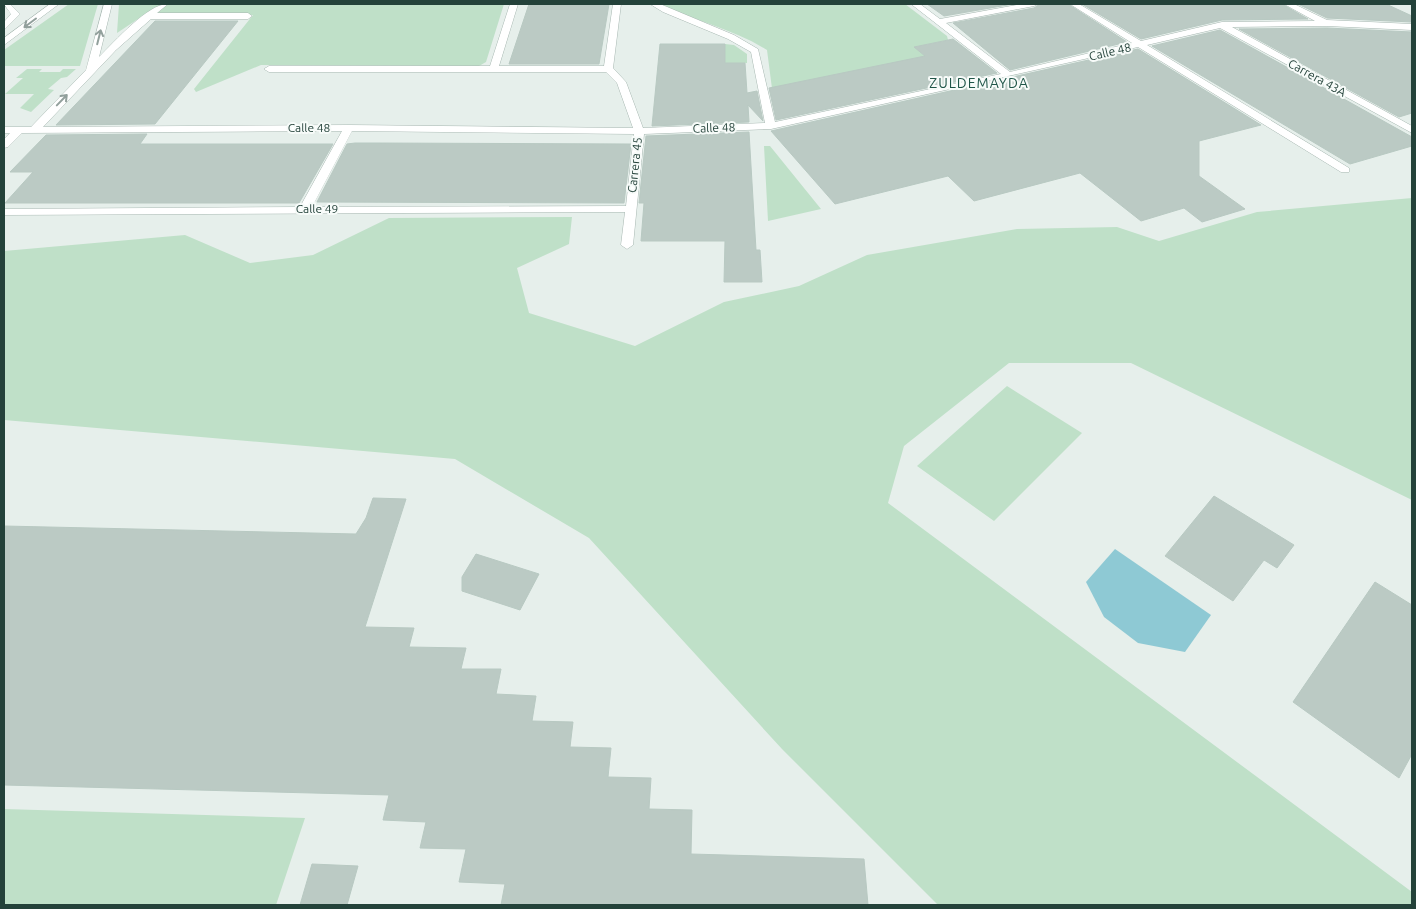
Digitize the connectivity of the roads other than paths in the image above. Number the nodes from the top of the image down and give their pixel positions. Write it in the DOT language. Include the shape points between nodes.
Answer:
graph roads {
  1 [pos="6,4"];
  2 [pos="56,4"];
  3 [pos="108,4"];
  4 [pos="164,4"];
  5 [pos="514,4"];
  6 [pos="617,4"];
  7 [pos="654,4"];
  8 [pos="916,4"];
  9 [pos="1034,4"];
  10 [pos="1074,4"];
  11 [pos="1288,4"];
  12 [pos="147,16"];
  13 [pos="248,16"];
  14 [pos="940,22"];
  15 [pos="1327,24"];
  16 [pos="1222,25"];
  17 [pos="1412,26"];
  18 [pos="4,27"];
  19 [pos="4,42"];
  20 [pos="1140,45"];
  21 [pos="270,69"];
  22 [pos="608,69"];
  23 [pos="91,70"];
  24 [pos="493,70"];
  25 [pos="1008,75"];
  26 [pos="771,126"];
  27 [pos="348,128"];
  28 [pos="4,130"];
  29 [pos="19,130"];
  30 [pos="34,130"];
  31 [pos="1412,130"];
  32 [pos="639,131"];
  33 [pos="4,145"];
  34 [pos="1345,170"];
  35 [pos="305,208"];
  36 [pos="630,208"];
  37 [pos="4,212"];
  38 [pos="627,245"];
  1 -- 18 [label="street" via="16,14"];
  2 -- 19 [label="street, one-way"];
  23 -- 3 [label="street, one-way"];
  4 -- 12 [label="street"];
  5 -- 24 [label="street"];
  6 -- 22 [label="street"];
  7 -- 26 [label="street" via="676,16 741,40 756,51"];
  8 -- 14 [label="street"];
  9 -- 14 [label="street"];
  10 -- 20 [label="street"];
  11 -- 15 [label="street"];
  12 -- 13 [label="street"];
  12 -- 23 [label="street"];
  14 -- 25 [label="street"];
  15 -- 16 [label="street, Calle 48"];
  15 -- 17 [label="street, Calle 48"];
  16 -- 20 [label="street, Calle 48"];
  16 -- 31 [label="street, Carrera 43A"];
  20 -- 25 [label="street, Calle 48"];
  20 -- 34 [label="street"];
  21 -- 24 [label="street"];
  22 -- 24 [label="street"];
  22 -- 32 [label="street, Carrera 45" via="621,82"];
  30 -- 23 [label="street, one-way"];
  25 -- 26 [label="street, Calle 48"];
  26 -- 32 [label="street, Calle 48"];
  27 -- 30 [label="street, Calle 48"];
  27 -- 32 [label="street, Calle 48"];
  27 -- 35 [label="street"];
  28 -- 29 [label="street, Calle 48"];
  29 -- 30 [label="street, Calle 48"];
  29 -- 33 [label="street"];
  32 -- 36 [label="street, Carrera 45"];
  35 -- 36 [label="street, Calle 49"];
  35 -- 37 [label="street, Calle 49"];
  36 -- 38 [label="street, Carrera 45"];
}
